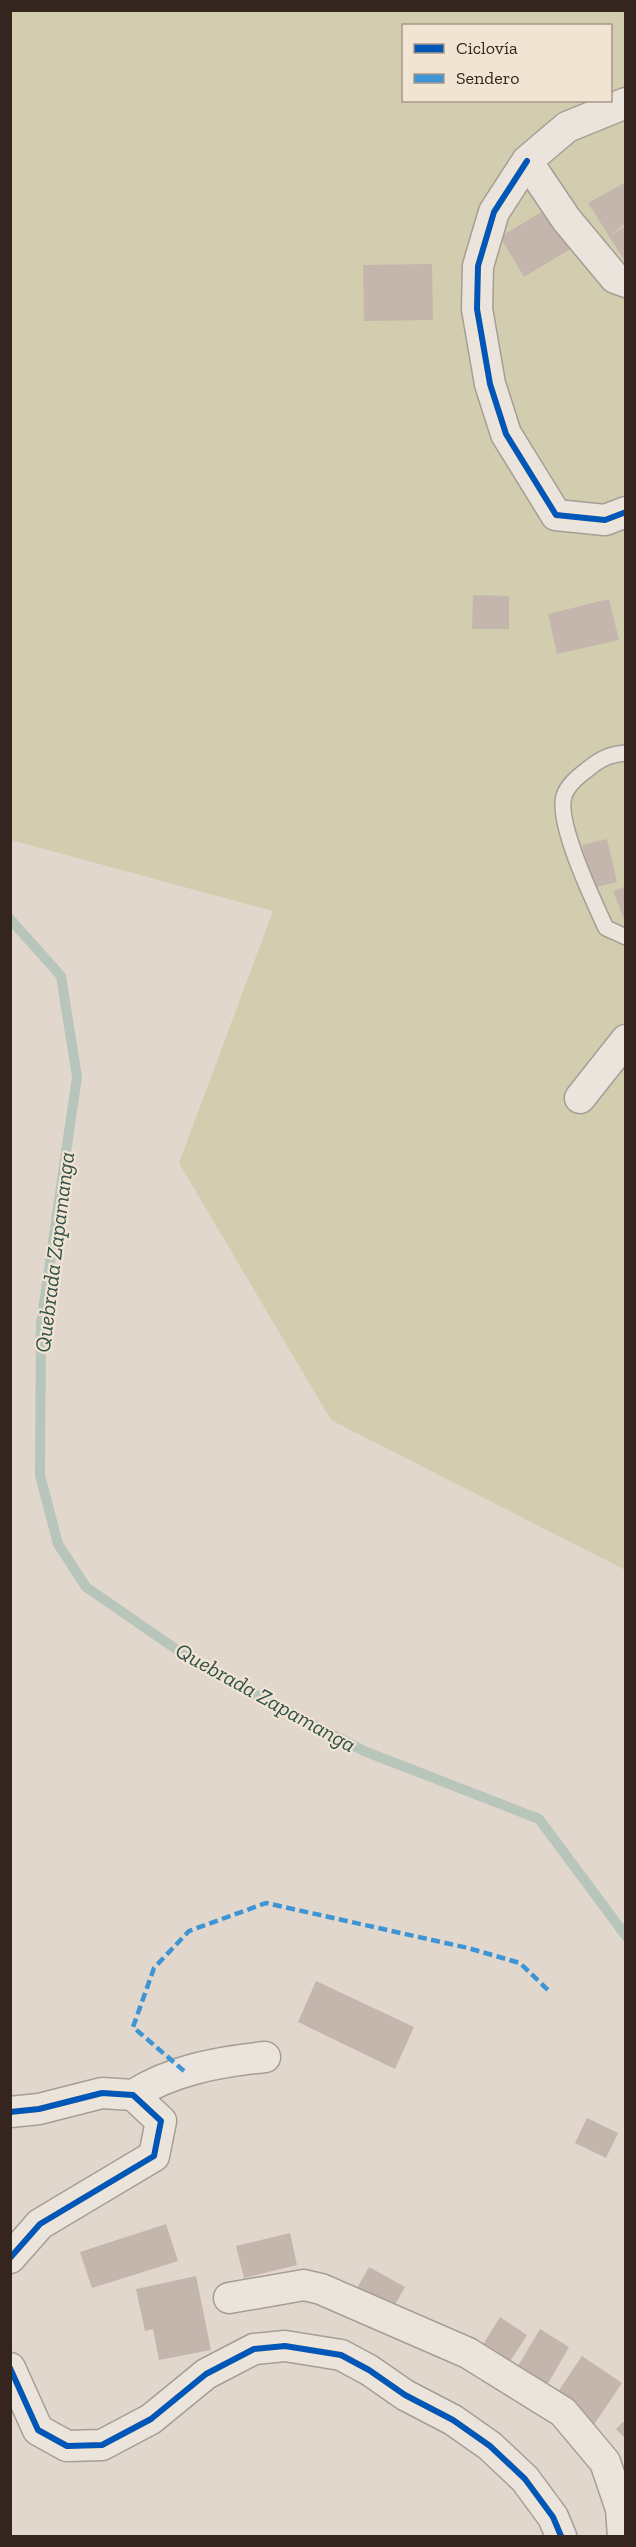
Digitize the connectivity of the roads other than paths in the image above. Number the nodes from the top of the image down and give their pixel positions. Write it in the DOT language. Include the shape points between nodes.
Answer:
graph roads {
  1 [pos="626,103"];
  2 [pos="527,160"];
  3 [pos="626,282"];
  4 [pos="626,512"];
  5 [pos="626,753"];
  6 [pos="626,937"];
  7 [pos="626,1040"];
  8 [pos="580,1098"];
  9 [pos="265,2057"];
  10 [pos="133,2095"];
  11 [pos="10,2112"];
  12 [pos="10,2258"];
  13 [pos="229,2298"];
  14 [pos="10,2368"];
  15 [pos="619,2486"];
  16 [pos="561,2536"];
  17 [pos="623,2536"];
  1 -- 2 [label="street" via="567,127"];
  2 -- 3 [label="street" via="567,219 615,278"];
  2 -- 4 [label="street" via="494,212 478,266 477,309 490,384 506,434 556,515 605,520"];
  5 -- 6 [label="lane" via="603,757 572,782 564,797 564,819 606,928"];
  7 -- 8 [label="street"];
  9 -- 10 [label="street" via="184,2071 155,2081"];
  10 -- 11 [label="street" via="102,2093"];
  10 -- 12 [label="street" via="161,2121 154,2156 40,2224"];
  13 -- 15 [label="street" via="304,2285 468,2353 563,2412 605,2462"];
  14 -- 16 [label="street" via="38,2430 67,2446 102,2445 151,2420 206,2374 254,2349 285,2346 341,2355 490,2446 525,2479 553,2517"];
  15 -- 17 [label="street"];
}
